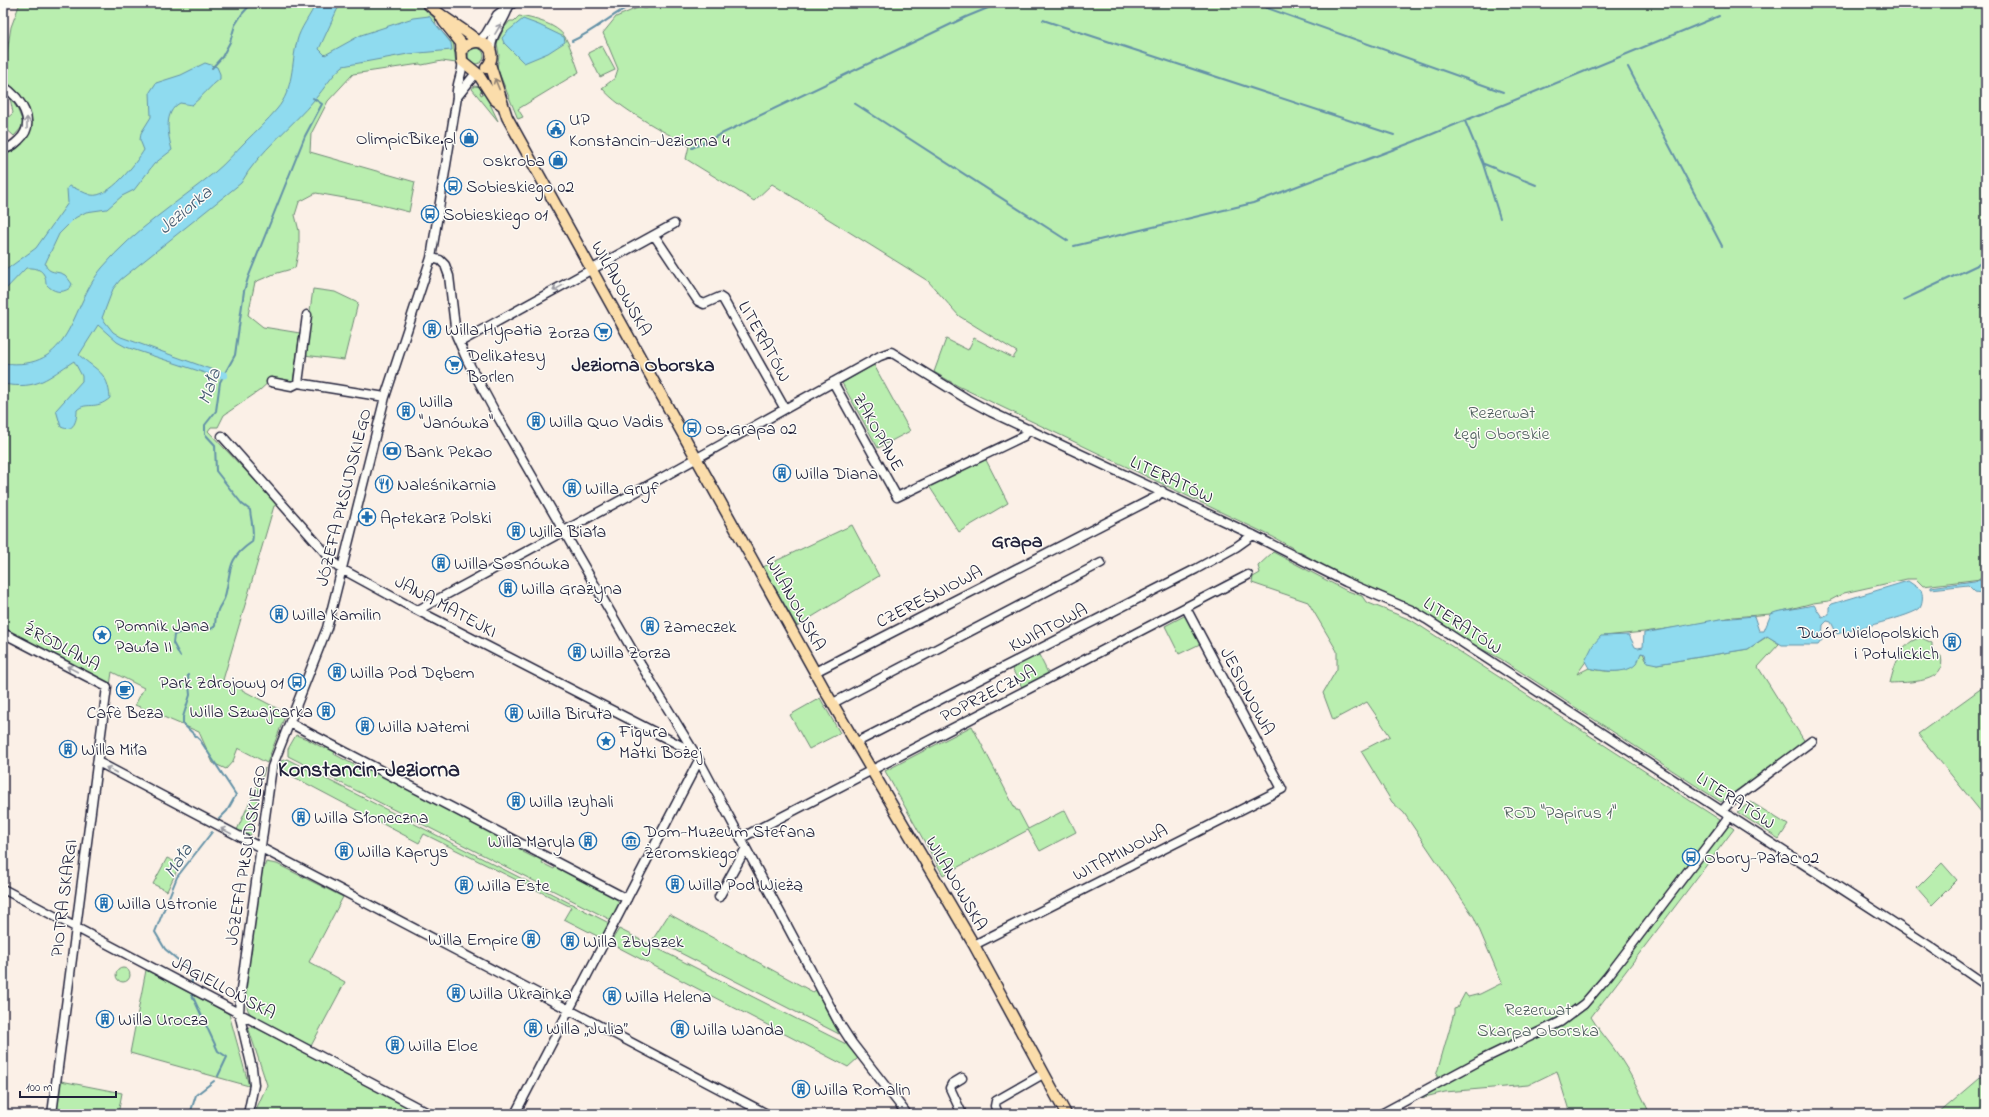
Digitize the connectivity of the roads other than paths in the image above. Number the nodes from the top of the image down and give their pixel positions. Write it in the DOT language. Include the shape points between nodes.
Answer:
graph roads {
  1 [pos="427,3"];
  2 [pos="511,6"];
  3 [pos="440,15"];
  4 [pos="476,39"];
  5 [pos="491,51"];
  6 [pos="462,56"];
  7 [pos="490,64"];
  8 [pos="477,74"];
  9 [pos="5,87"];
  10 [pos="457,96"];
  11 [pos="502,105"];
  12 [pos="3,149"];
  13 [pos="674,224"];
  14 [pos="654,235"];
  15 [pos="431,258"];
  16 [pos="592,269"];
  17 [pos="307,314"];
  18 [pos="460,342"];
  19 [pos="271,382"];
  20 [pos="833,382"];
  21 [pos="298,383"];
  22 [pos="385,397"];
  23 [pos="785,409"];
  24 [pos="1029,429"];
  25 [pos="222,436"];
  26 [pos="696,458"];
  27 [pos="1162,491"];
  28 [pos="564,531"];
  29 [pos="1253,535"];
  30 [pos="1101,563"];
  31 [pos="342,569"];
  32 [pos="1248,575"];
  33 [pos="1186,608"];
  34 [pos="418,610"];
  35 [pos="3,633"];
  36 [pos="816,672"];
  37 [pos="107,687"];
  38 [pos="833,703"];
  39 [pos="290,723"];
  40 [pos="1812,741"];
  41 [pos="855,743"];
  42 [pos="697,756"];
  43 [pos="98,762"];
  44 [pos="871,771"];
  45 [pos="1282,789"];
  46 [pos="1722,811"];
  47 [pos="1730,816"];
  48 [pos="741,838"];
  49 [pos="746,848"];
  50 [pos="261,849"];
  51 [pos="3,889"];
  52 [pos="719,897"];
  53 [pos="627,899"];
  54 [pos="75,928"];
  55 [pos="974,945"];
  56 [pos="1986,985"];
  57 [pos="569,1009"];
  58 [pos="239,1013"];
  59 [pos="1043,1074"];
  60 [pos="962,1078"];
  61 [pos="52,1114"];
  62 [pos="248,1114"];
  63 [pos="430,1114"];
  64 [pos="515,1114"];
  65 [pos="767,1114"];
  66 [pos="908,1114"];
  67 [pos="962,1114"];
  68 [pos="998,1114"];
  69 [pos="1066,1114"];
  70 [pos="1381,1114"];
  1 -- 3 [label="main road"];
  2 -- 4 [label="street" via="497,15 489,28"];
  5 -- 2 [label="street, one-way" via="492,38"];
  3 -- 4 [label="main road"];
  3 -- 6 [label="main road" via="461,44"];
  4 -- 5 [label="main road"];
  4 -- 6 [label="main road" via="469,44"];
  5 -- 7 [label="main road"];
  6 -- 8 [label="main road"];
  6 -- 10 [label="street, JÓZEFA PIŁSUDSKIEGO" via="462,70 456,87"];
  7 -- 8 [label="main road"];
  11 -- 7 [label="main road, WILANOWSKA, one-way" via="501,94"];
  8 -- 10 [label="street"];
  8 -- 11 [label="main road, WILANOWSKA" via="494,99"];
  12 -- 9 [label="street, one-way" via="7,149 20,139 28,122 23,107"];
  10 -- 15 [label="street, JÓZEFA PIŁSUDSKIEGO"];
  11 -- 16 [label="main road, WILANOWSKA"];
  13 -- 14 [label="street"];
  14 -- 16 [label="street"];
  14 -- 23 [label="street, LITERATÓW" via="698,300 704,304 720,297 723,300"];
  15 -- 18 [label="street" via="440,260 449,276 456,335"];
  15 -- 22 [label="street, JÓZEFA PIŁSUDSKIEGO"];
  16 -- 18 [label="street, one-way"];
  16 -- 26 [label="main road, WILANOWSKA"];
  17 -- 21 [label="street"];
  18 -- 28 [label="street" via="494,410"];
  19 -- 21 [label="street" via="292,386"];
  20 -- 23 [label="street"];
  20 -- 24 [label="street, LITERATÓW" via="890,352 967,399"];
  20 -- 24 [label="street, ZAKOPANE" via="897,497 1024,436"];
  21 -- 22 [label="street"];
  22 -- 31 [label="street, JÓZEFA PIŁSUDSKIEGO"];
  23 -- 26 [label="street"];
  24 -- 27 [label="street, LITERATÓW"];
  25 -- 31 [label="street, JANA MATEJKI"];
  26 -- 28 [label="street"];
  26 -- 36 [label="main road, WILANOWSKA"];
  27 -- 29 [label="street, LITERATÓW"];
  27 -- 36 [label="street, CZEREŚNIOWA" via="1156,497"];
  28 -- 34 [label="street"];
  28 -- 42 [label="street"];
  29 -- 41 [label="street, KWIATOWA" via="1196,569"];
  29 -- 46 [label="street, LITERATÓW" via="1346,582 1411,610"];
  30 -- 38 [label="street"];
  31 -- 34 [label="street, JANA MATEJKI"];
  31 -- 39 [label="street, JÓZEFA PIŁSUDSKIEGO" via="327,628"];
  32 -- 33 [label="street, POPRZECZNA"];
  33 -- 44 [label="street, POPRZECZNA"];
  33 -- 45 [label="street, JESIONOWA"];
  34 -- 42 [label="street, JANA MATEJKI"];
  37 -- 35 [label="street, ŹRÓDLANA, one-way"];
  36 -- 38 [label="main road, WILANOWSKA"];
  37 -- 43 [label="street, PIOTRA SKARGI"];
  38 -- 41 [label="main road, WILANOWSKA"];
  39 -- 50 [label="street, JÓZEFA PIŁSUDSKIEGO" via="273,764"];
  39 -- 53 [label="street"];
  40 -- 46 [label="street" via="1730,802"];
  41 -- 44 [label="main road, WILANOWSKA"];
  42 -- 48 [label="street"];
  42 -- 53 [label="street"];
  50 -- 43 [label="street, one-way"];
  43 -- 54 [label="street, PIOTRA SKARGI"];
  44 -- 48 [label="street, POPRZECZNA"];
  44 -- 55 [label="main road, WILANOWSKA"];
  45 -- 55 [label="street, WITAMINOWA"];
  46 -- 47 [label="street, LITERATÓW"];
  47 -- 56 [label="street, LITERATÓW"];
  47 -- 70 [label="street" via="1613,970 1584,1004 1560,1022"];
  48 -- 49 [label="street"];
  49 -- 52 [label="street"];
  49 -- 66 [label="street" via="839,1023 852,1044"];
  50 -- 57 [label="street"];
  50 -- 58 [label="street, JÓZEFA PIŁSUDSKIEGO"];
  51 -- 54 [label="street, JAGIELLOŃSKA"];
  53 -- 57 [label="street"];
  54 -- 58 [label="street, JAGIELLOŃSKA"];
  54 -- 61 [label="street, PIOTRA SKARGI"];
  55 -- 59 [label="main road, WILANOWSKA"];
  57 -- 64 [label="street"];
  57 -- 65 [label="street"];
  58 -- 62 [label="street, JÓZEFA PIŁSUDSKIEGO" via="254,1085"];
  58 -- 63 [label="street, JAGIELLOŃSKA"];
  59 -- 68 [label="street" via="996,1101"];
  59 -- 69 [label="main road, WILANOWSKA"];
  60 -- 67 [label="street" via="950,1088"];
}
